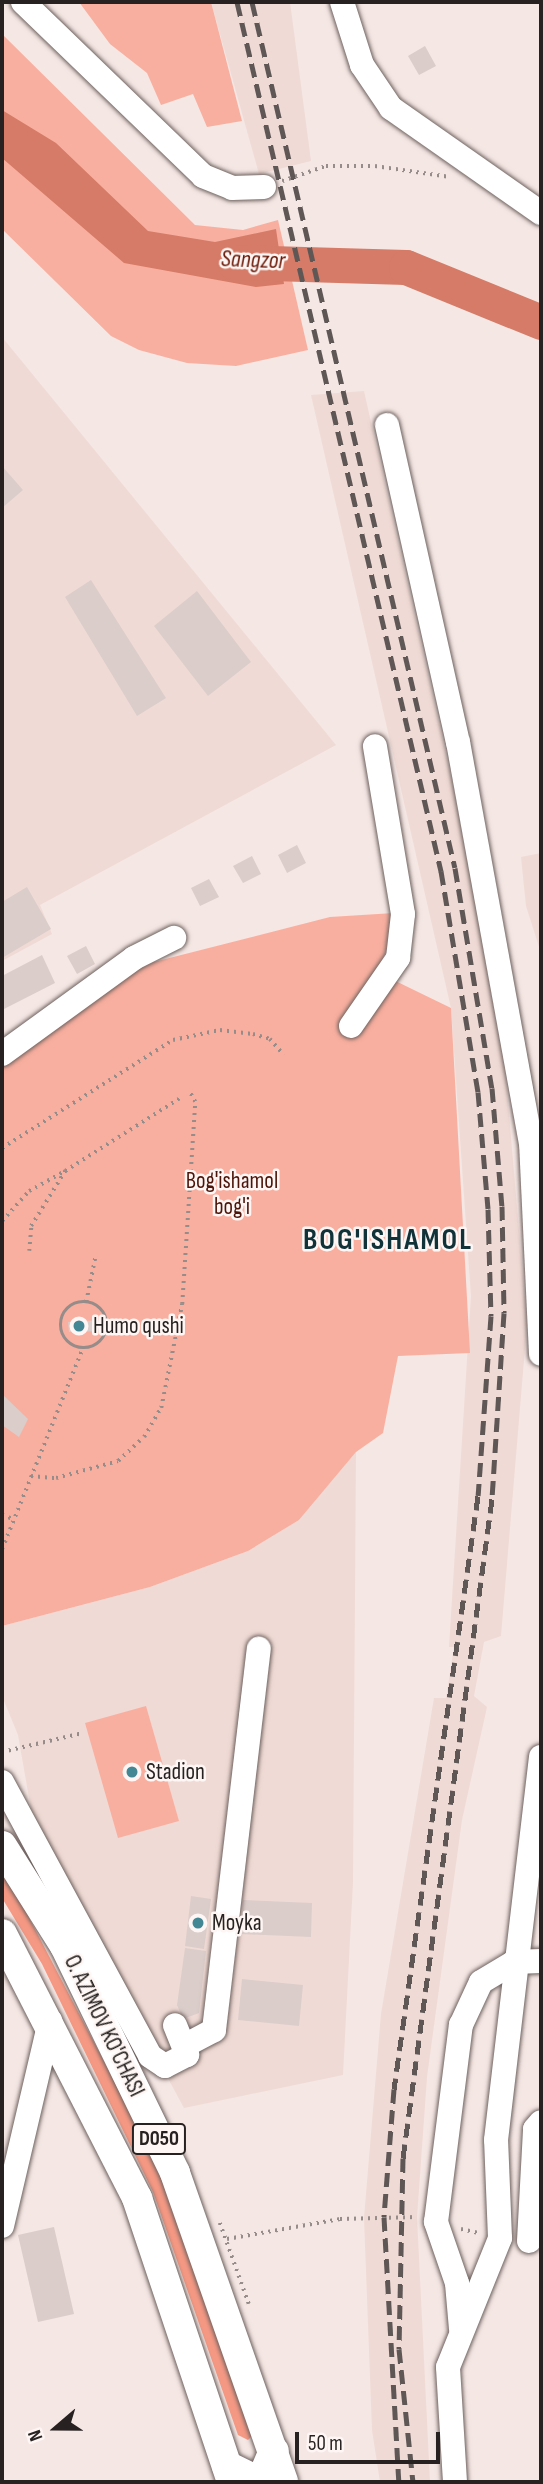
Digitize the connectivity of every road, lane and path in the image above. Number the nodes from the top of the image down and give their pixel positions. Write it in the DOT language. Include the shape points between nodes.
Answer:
graph roads {
  1 [pos="23,2"];
  2 [pos="342,2"];
  3 [pos="457,179"];
  4 [pos="264,187"];
  5 [pos="541,214"];
  6 [pos="387,425"];
  7 [pos="375,746"];
  8 [pos="174,938"];
  9 [pos="351,1026"];
  10 [pos="2,1054"];
  11 [pos="284,1055"];
  12 [pos="190,1091"];
  13 [pos="180,1098"];
  14 [pos="2,1148"];
  15 [pos="65,1171"];
  16 [pos="2,1221"];
  17 [pos="29,1251"];
  18 [pos="95,1258"];
  19 [pos="86,1302"];
  20 [pos="83,1348"];
  21 [pos="541,1354"];
  22 [pos="32,1476"];
  23 [pos="2,1515"];
  24 [pos="13,1519"];
  25 [pos="2,1549"];
  26 [pos="259,1648"];
  27 [pos="83,1733"];
  28 [pos="2,1752"];
  29 [pos="541,1757"];
  30 [pos="2,1782"];
  31 [pos="2,1846"];
  32 [pos="2,1934"];
  33 [pos="541,1961"];
  34 [pos="514,1962"];
  35 [pos="50,2021"];
  36 [pos="135,2057"];
  37 [pos="541,2122"];
  38 [pos="436,2222"];
  39 [pos="2,2226"];
  40 [pos="500,2238"];
  41 [pos="227,2239"];
  42 [pos="535,2241"];
  43 [pos="461,2334"];
  44 [pos="274,2451"];
  45 [pos="229,2474"];
  46 [pos="283,2482"];
  47 [pos="455,2482"];
  1 -- 4 [label="street" via="203,176 232,188"];
  2 -- 5 [label="street" via="362,65 391,108"];
  3 -- 4 [label="path" via="375,166 326,166"];
  6 -- 21 [label="street" via="461,755 531,1142"];
  7 -- 9 [label="street" via="403,914 398,958"];
  8 -- 10 [label="street" via="134,958"];
  11 -- 14 [label="path" via="270,1039 253,1034 220,1030 173,1040"];
  12 -- 22 [label="path" via="195,1102 182,1304 161,1408 144,1437 118,1461 55,1478"];
  13 -- 15 [label="path"];
  15 -- 16 [label="path" via="29,1191"];
  15 -- 17 [label="path" via="31,1226"];
  18 -- 19 [label="path"];
  19 -- 20 [label="path" via="100,1308 107,1323 98,1344"];
  19 -- 20 [label="path" via="71,1306 61,1327 68,1341"];
  20 -- 22 [label="path"];
  22 -- 24 [label="path"];
  23 -- 24 [label="path"];
  24 -- 25 [label="path"];
  26 -- 36 [label="street" via="214,2030 179,2035 187,2055 165,2066"];
  27 -- 28 [label="path"];
  29 -- 34 [label="street"];
  30 -- 36 [label="street"];
  31 -- 36 [label="main road, O. AZIMOV KO'CHASI / D050"];
  32 -- 35 [label="main road, O. AZIMOV KO'CHASI / D050"];
  33 -- 34 [label="street"];
  34 -- 38 [label="street" via="481,1982 461,2025"];
  34 -- 40 [label="street" via="496,2140"];
  35 -- 39 [label="street"];
  35 -- 45 [label="main road, O. AZIMOV KO'CHASI / D050" via="137,2198"];
  36 -- 44 [label="main road, O. AZIMOV KO'CHASI / D050"];
  37 -- 42 [label="street" via="535,2130"];
  38 -- 40 [label="path"];
  38 -- 41 [label="path" via="340,2219"];
  38 -- 43 [label="street" via="457,2283"];
  40 -- 42 [label="street"];
  40 -- 43 [label="street"];
  43 -- 47 [label="street" via="448,2367"];
  44 -- 45 [label="main road" via="264,2474 254,2479"];
  44 -- 46 [label="main road, D050"];
}
